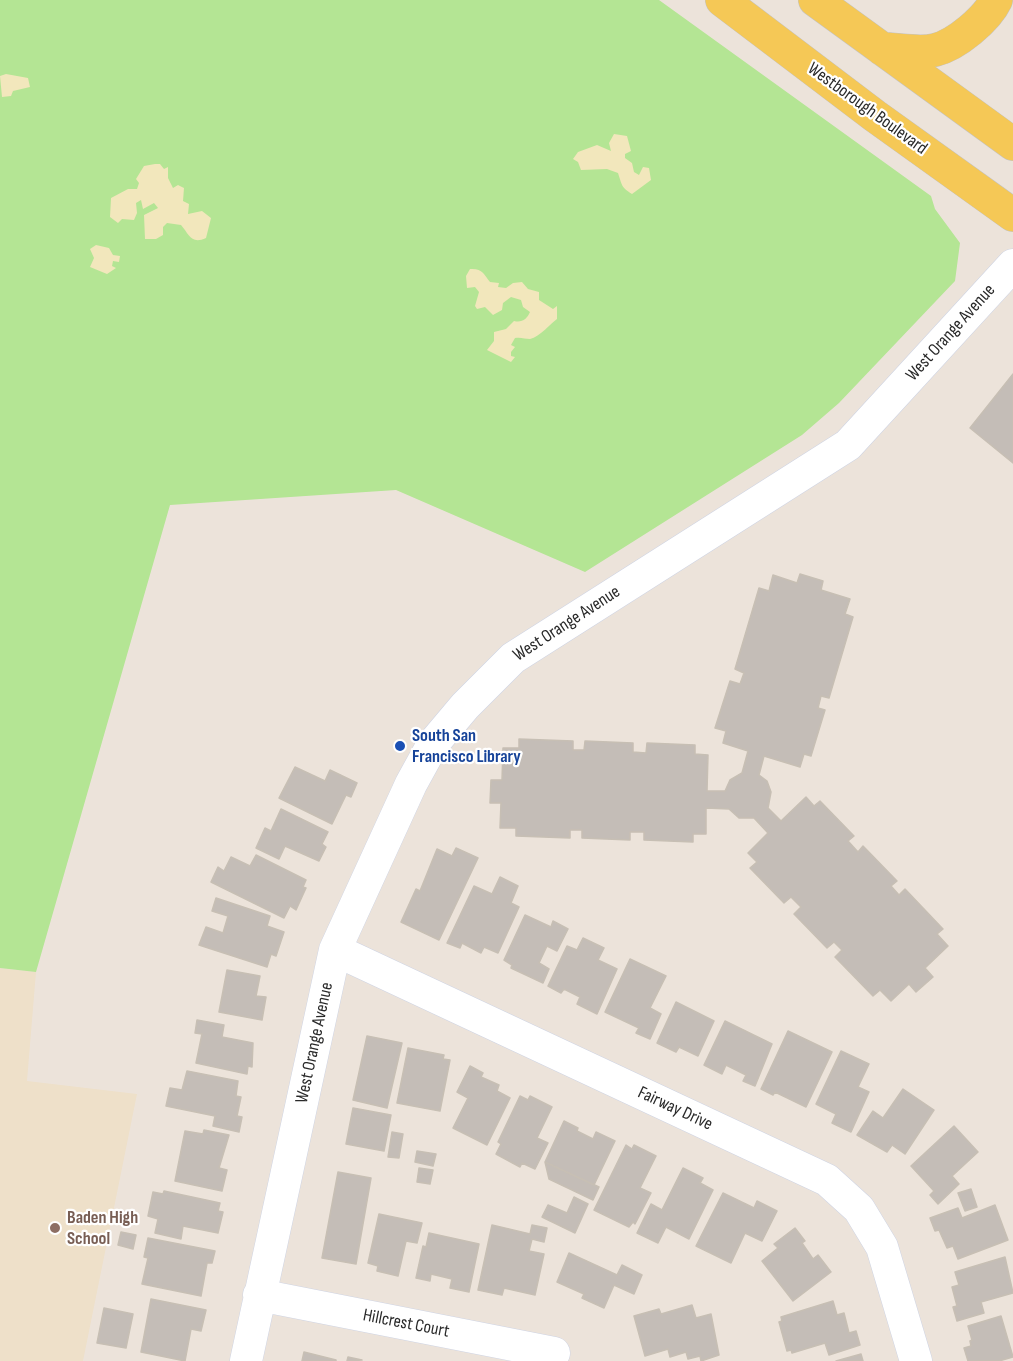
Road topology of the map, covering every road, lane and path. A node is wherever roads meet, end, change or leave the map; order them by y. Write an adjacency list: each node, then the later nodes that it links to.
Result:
1 (722, 0): 6 (main road, Westborough Boulevard)
2 (814, 0): 4 (main road)
3 (996, 0): 4 (main road)
4 (882, 49): 5 (main road)
5 (1013, 144)
6 (1013, 215)
7 (1013, 265): 8 (street, West Orange Avenue)
8 (335, 950): 9 (street, West Orange Avenue); 12 (street, Fairway Drive)
9 (259, 1294): 10 (street, Hillcrest Court); 11 (street, West Orange Avenue)
10 (554, 1353)
11 (246, 1361)
12 (916, 1361)

